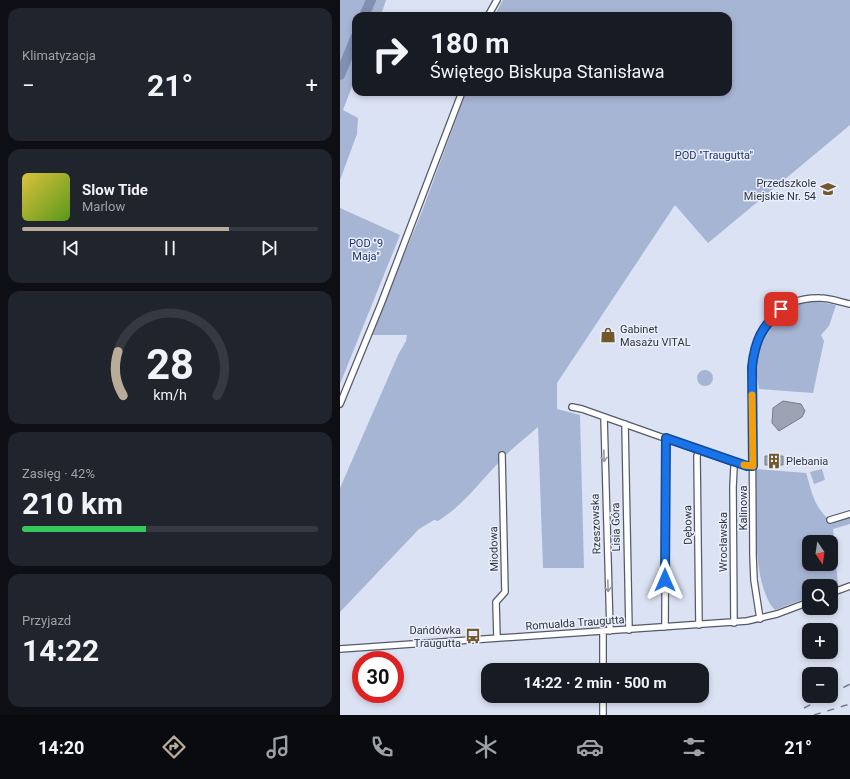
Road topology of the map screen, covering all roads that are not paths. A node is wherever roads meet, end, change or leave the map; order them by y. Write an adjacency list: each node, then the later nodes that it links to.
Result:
1 (497, 0): 2 (street)
2 (490, 12)
3 (460, 96): 5 (street)
4 (850, 304): 13 (street, Kalinowa)
5 (340, 404)
6 (572, 406): 7 (street)
7 (604, 417): 8 (street); 24 (street, Rzeszowska, one-way to 24)
8 (625, 424): 9 (street); 23 (street, Lisia Góra)
9 (666, 438): 10 (street); 22 (street)
10 (699, 450): 12 (street); 21 (street, Dębowa)
11 (502, 455): 26 (street, Miodowa)
12 (735, 463): 13 (street); 20 (street, Wrocławska)
13 (753, 466): 19 (street, Kalinowa)
14 (850, 514): 15 (street)
15 (830, 520)
16 (850, 586): 17 (street)
17 (838, 590)
18 (802, 605): 19 (street, Romualda Traugutta)
19 (760, 619): 20 (street, Romualda Traugutta)
20 (734, 623): 21 (street, Romualda Traugutta)
21 (699, 625): 22 (street, Romualda Traugutta)
22 (665, 627): 23 (street, Romualda Traugutta)
23 (629, 630): 24 (street, Romualda Traugutta)
24 (610, 631): 25 (street, Romualda Traugutta)
25 (603, 632): 26 (street, Romualda Traugutta); 28 (street)
26 (497, 638): 27 (street, Romualda Traugutta)
27 (340, 649)
28 (603, 663)
29 (603, 703): 30 (street)
30 (603, 715)

